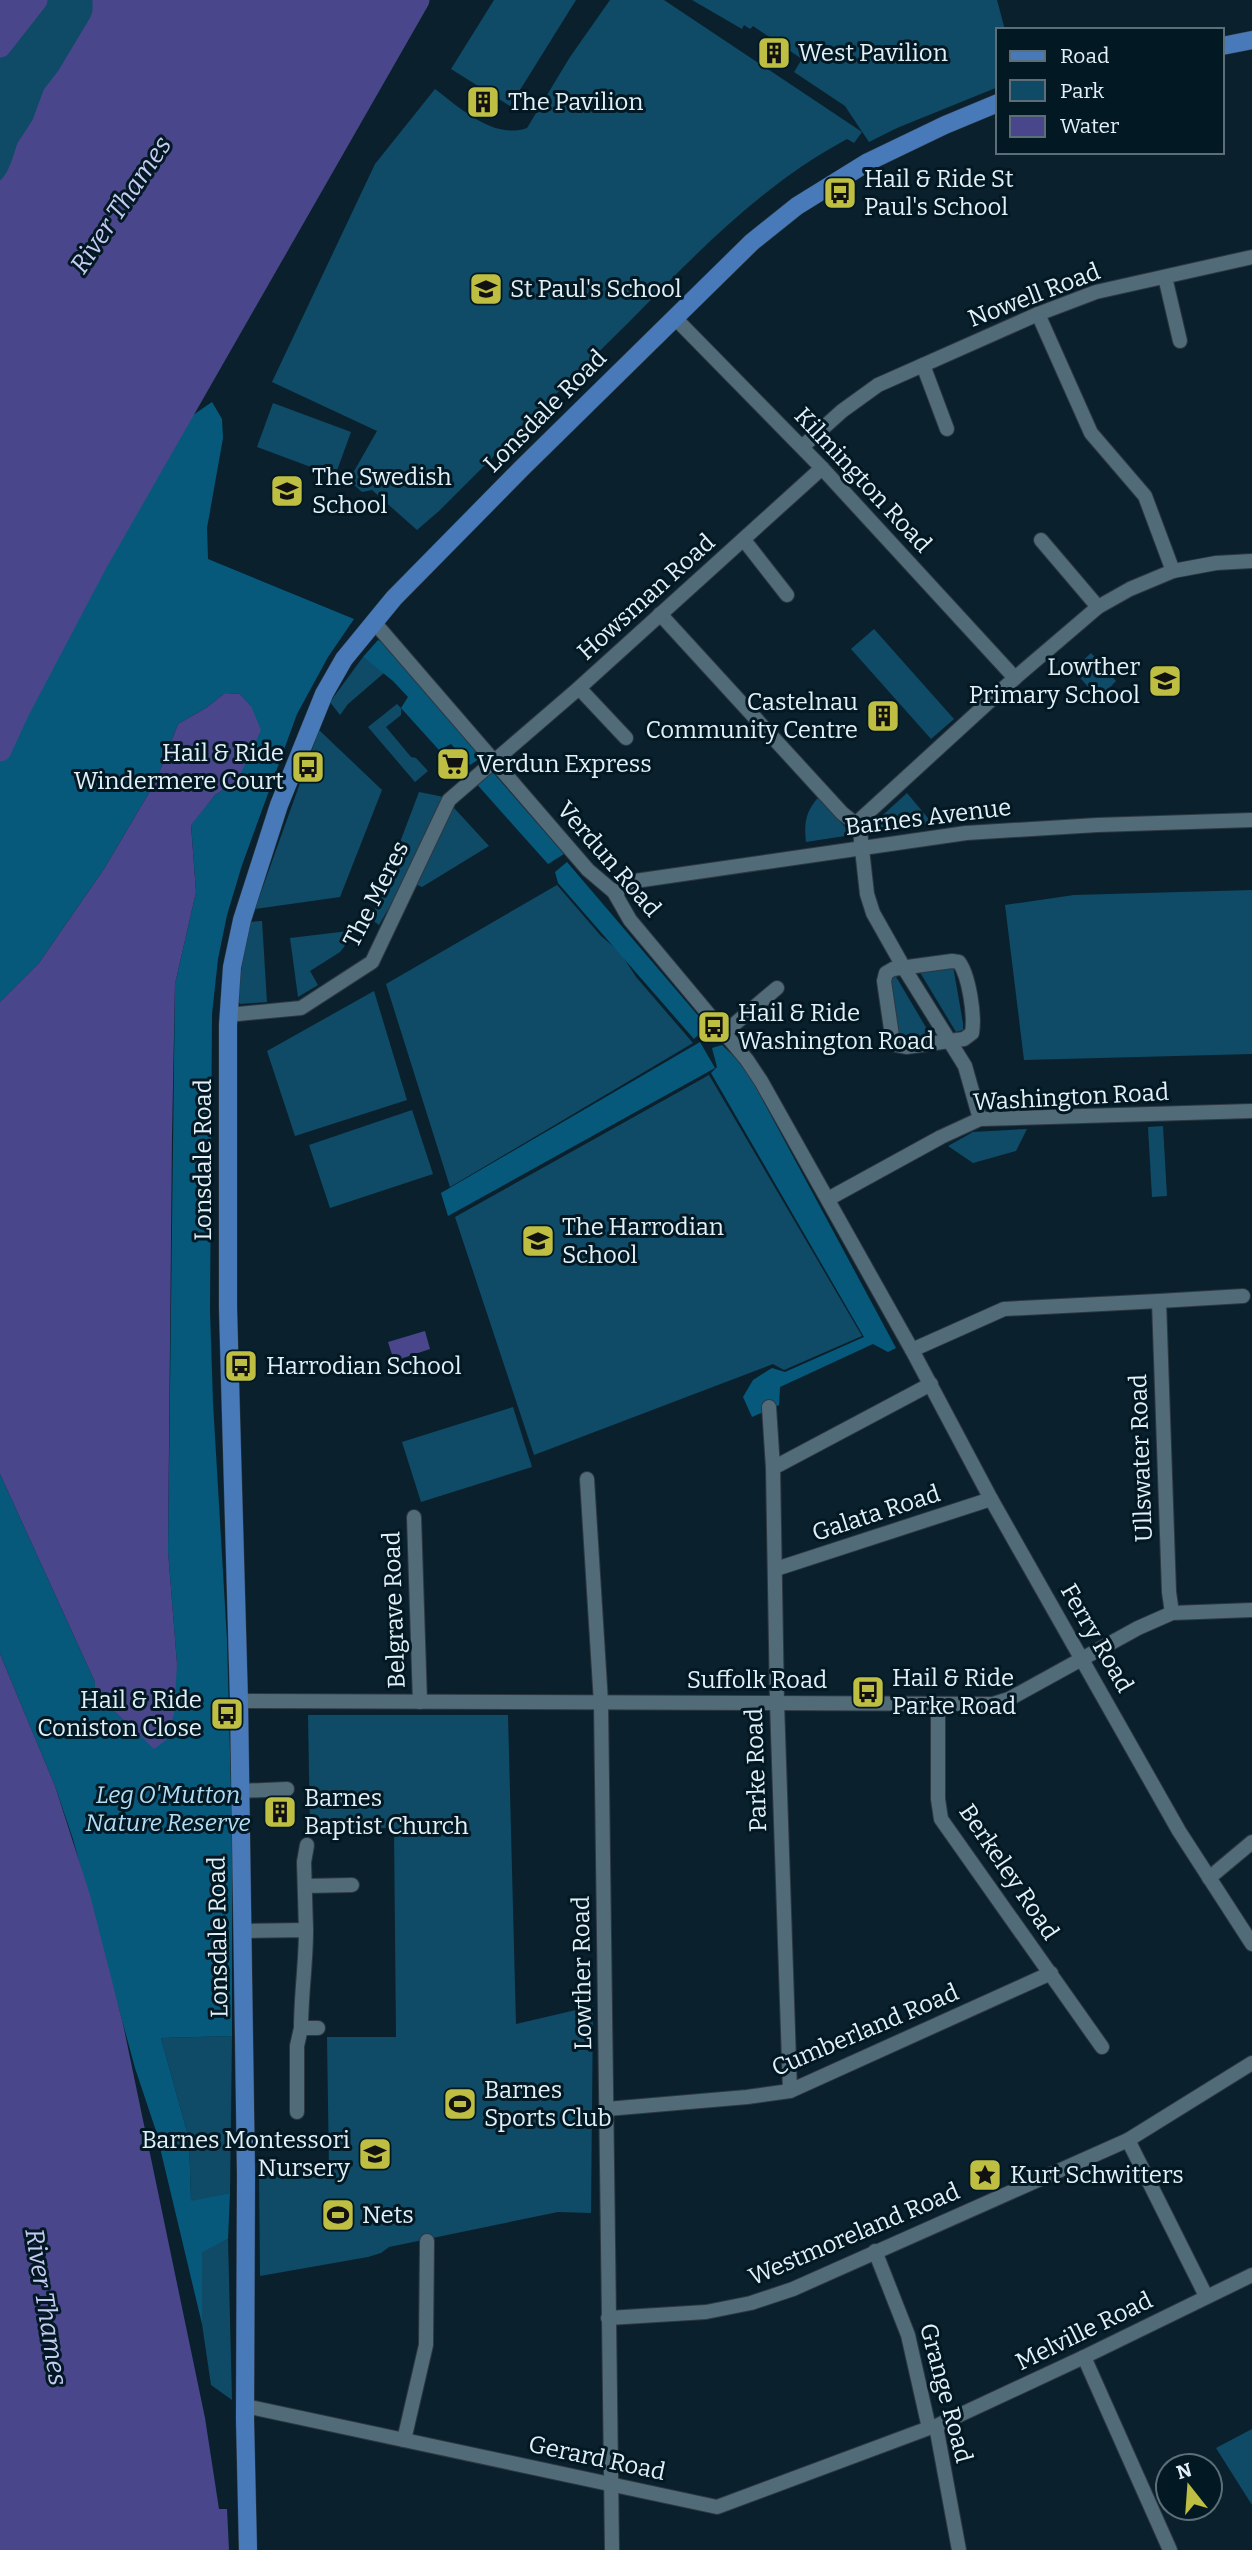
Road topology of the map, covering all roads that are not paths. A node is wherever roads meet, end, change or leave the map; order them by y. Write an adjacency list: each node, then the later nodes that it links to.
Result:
1 (1252, 40): 2 (main road)
2 (1224, 46)
3 (996, 104): 7 (main road, Lonsdale Road)
4 (1252, 257): 5 (street, Nowell Road)
5 (1165, 277): 6 (street, Nowell Road); 8 (street)
6 (1038, 314): 9 (street, Nowell Road); 16 (street)
7 (674, 317): 11 (street, Kilmington Road); 20 (main road, Lonsdale Road)
8 (1181, 341)
9 (923, 365): 10 (street); 11 (street, Nowell Road)
10 (947, 429)
11 (802, 447): 12 (street, Kilmington Road)
12 (822, 468): 13 (street, Howsman Road); 21 (street, Kilmington Road)
13 (744, 540): 17 (street, Howsman Road); 19 (street, Howsman Road)
14 (1041, 540): 18 (street)
15 (1252, 561): 16 (street)
16 (1173, 571): 18 (street)
17 (787, 595)
18 (1098, 607): 21 (street)
19 (660, 614): 22 (street, Howsman Road); 26 (street)
20 (374, 622): 24 (street, Verdun Road); 31 (main road, Lonsdale Road)
21 (1015, 678): 26 (street)
22 (579, 688): 23 (street, Howsman Road); 24 (street, Howsman Road)
23 (626, 738)
24 (496, 762): 28 (street, Verdun Road); 31 (street, The Meres)
25 (1252, 820): 27 (street, Barnes Avenue)
26 (860, 823): 27 (street)
27 (862, 847): 28 (street, Barnes Avenue); 29 (street)
28 (614, 892): 32 (street, Verdun Road)
29 (904, 968): 33 (street); 33 (street); 33 (street)
30 (777, 988): 32 (street)
31 (228, 1015): 50 (main road, Lonsdale Road)
32 (724, 1033): 36 (street, Verdun Road)
33 (950, 1041): 35 (street)
34 (1252, 1111): 35 (street, Washington Road)
35 (980, 1119): 36 (street, Washington Road)
36 (828, 1199): 39 (street, Verdun Road)
37 (1243, 1296): 38 (street)
38 (1159, 1301): 39 (street); 48 (street, Ullswater Road)
39 (912, 1350): 40 (street, Ferry Road)
40 (931, 1384): 42 (street); 44 (street, Ferry Road)
41 (769, 1407): 42 (street, Parke Road)
42 (773, 1468): 46 (street, Parke Road)
43 (587, 1479): 52 (street, Lowther Road)
44 (991, 1499): 46 (street, Galata Road); 49 (street, Ferry Road)
45 (414, 1517): 51 (street, Belgrave Road)
46 (776, 1570): 53 (street, Parke Road)
47 (1252, 1610): 48 (street, Suffolk Road)
48 (1172, 1613): 49 (street, Suffolk Road)
49 (1083, 1658): 54 (street, Suffolk Road); 59 (street, Ferry Road)
50 (239, 1701): 51 (street, Suffolk Road); 56 (main road, Lonsdale Road)
51 (420, 1702): 52 (street, Suffolk Road)
52 (601, 1703): 53 (street, Suffolk Road); 71 (street, Lowther Road)
53 (776, 1703): 54 (street, Suffolk Road); 70 (street, Parke Road)
54 (938, 1704): 65 (street, Berkeley Road)
55 (287, 1789): 56 (street)
56 (240, 1791): 63 (main road, Lonsdale Road)
57 (1252, 1842): 59 (street)
58 (307, 1845): 61 (street)
59 (1209, 1878): 64 (street, Ferry Road)
60 (352, 1885): 61 (street)
61 (305, 1886): 62 (street)
62 (306, 1930): 63 (street); 66 (street)
63 (243, 1931): 80 (main road, Lonsdale Road)
64 (1252, 1944)
65 (1051, 1973): 68 (street, Berkeley Road); 70 (street, Cumberland Road)
66 (301, 2028): 67 (street); 72 (street)
67 (318, 2028)
68 (1102, 2047)
69 (1252, 2063): 73 (street, Westmoreland Road)
70 (790, 2091): 71 (street, Cumberland Road)
71 (607, 2109): 78 (street, Lowther Road)
72 (297, 2112)
73 (1128, 2140): 75 (street, Westmoreland Road); 77 (street)
74 (428, 2241): 82 (street)
75 (875, 2251): 78 (street, Westmoreland Road); 81 (street, Grange Road)
76 (1252, 2274): 77 (street, Melville Road)
77 (1206, 2296): 79 (street, Melville Road)
78 (608, 2318): 83 (street, Lowther Road)
79 (1084, 2357): 81 (street, Melville Road); 87 (street)
80 (246, 2406): 82 (street, Gerard Road); 84 (main road, Lonsdale Road)
81 (932, 2427): 83 (street, Gerard Road); 86 (street, Grange Road)
82 (404, 2440): 83 (street, Gerard Road)
83 (611, 2484): 85 (street, Lowther Road)
84 (248, 2550)
85 (612, 2550)
86 (959, 2550)
87 (1170, 2550)

